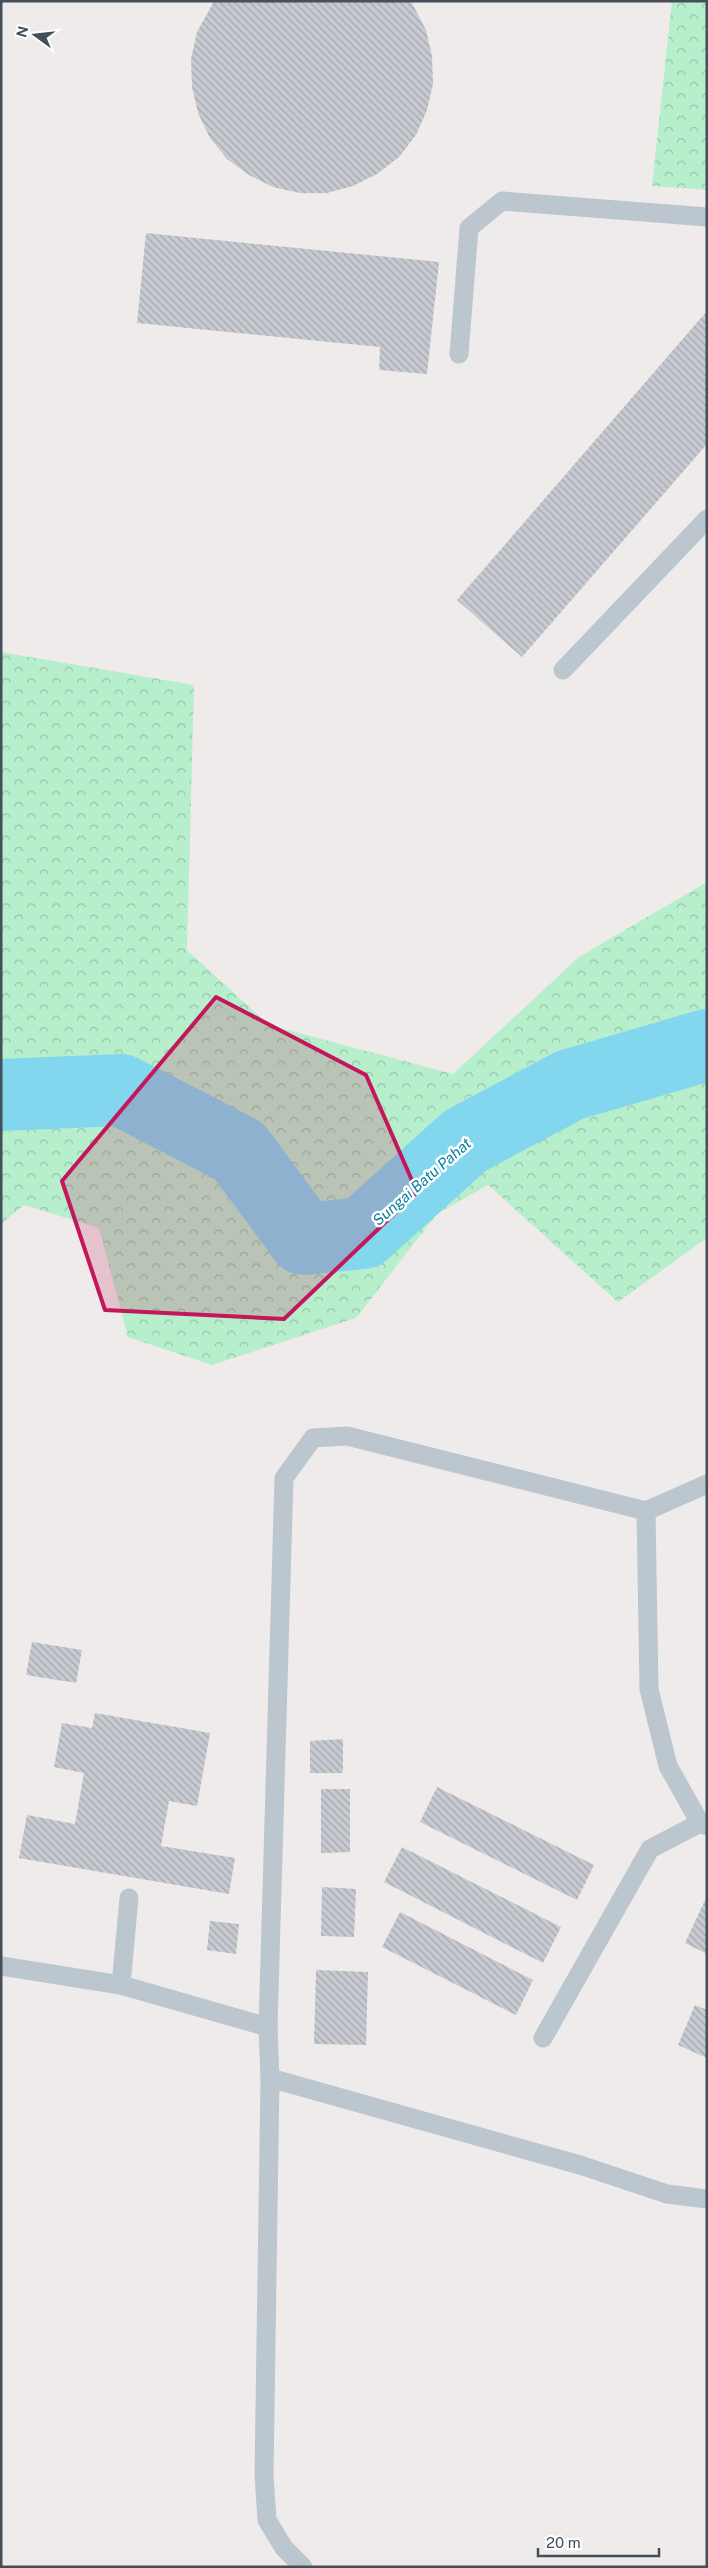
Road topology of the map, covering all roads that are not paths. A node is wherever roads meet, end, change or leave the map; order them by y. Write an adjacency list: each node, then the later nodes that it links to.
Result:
1 (707, 217): 2 (lane)
2 (459, 354)
3 (707, 519): 4 (lane)
4 (563, 670)
5 (707, 1484): 6 (lane)
6 (646, 1511): 7 (lane); 11 (lane)
7 (703, 1825): 12 (lane)
8 (129, 1898): 10 (lane)
9 (1, 1966): 10 (lane)
10 (121, 1985): 11 (lane)
11 (268, 2027): 13 (lane)
12 (543, 2038)
13 (270, 2078): 14 (lane); 15 (lane)
14 (707, 2198)
15 (303, 2567)

